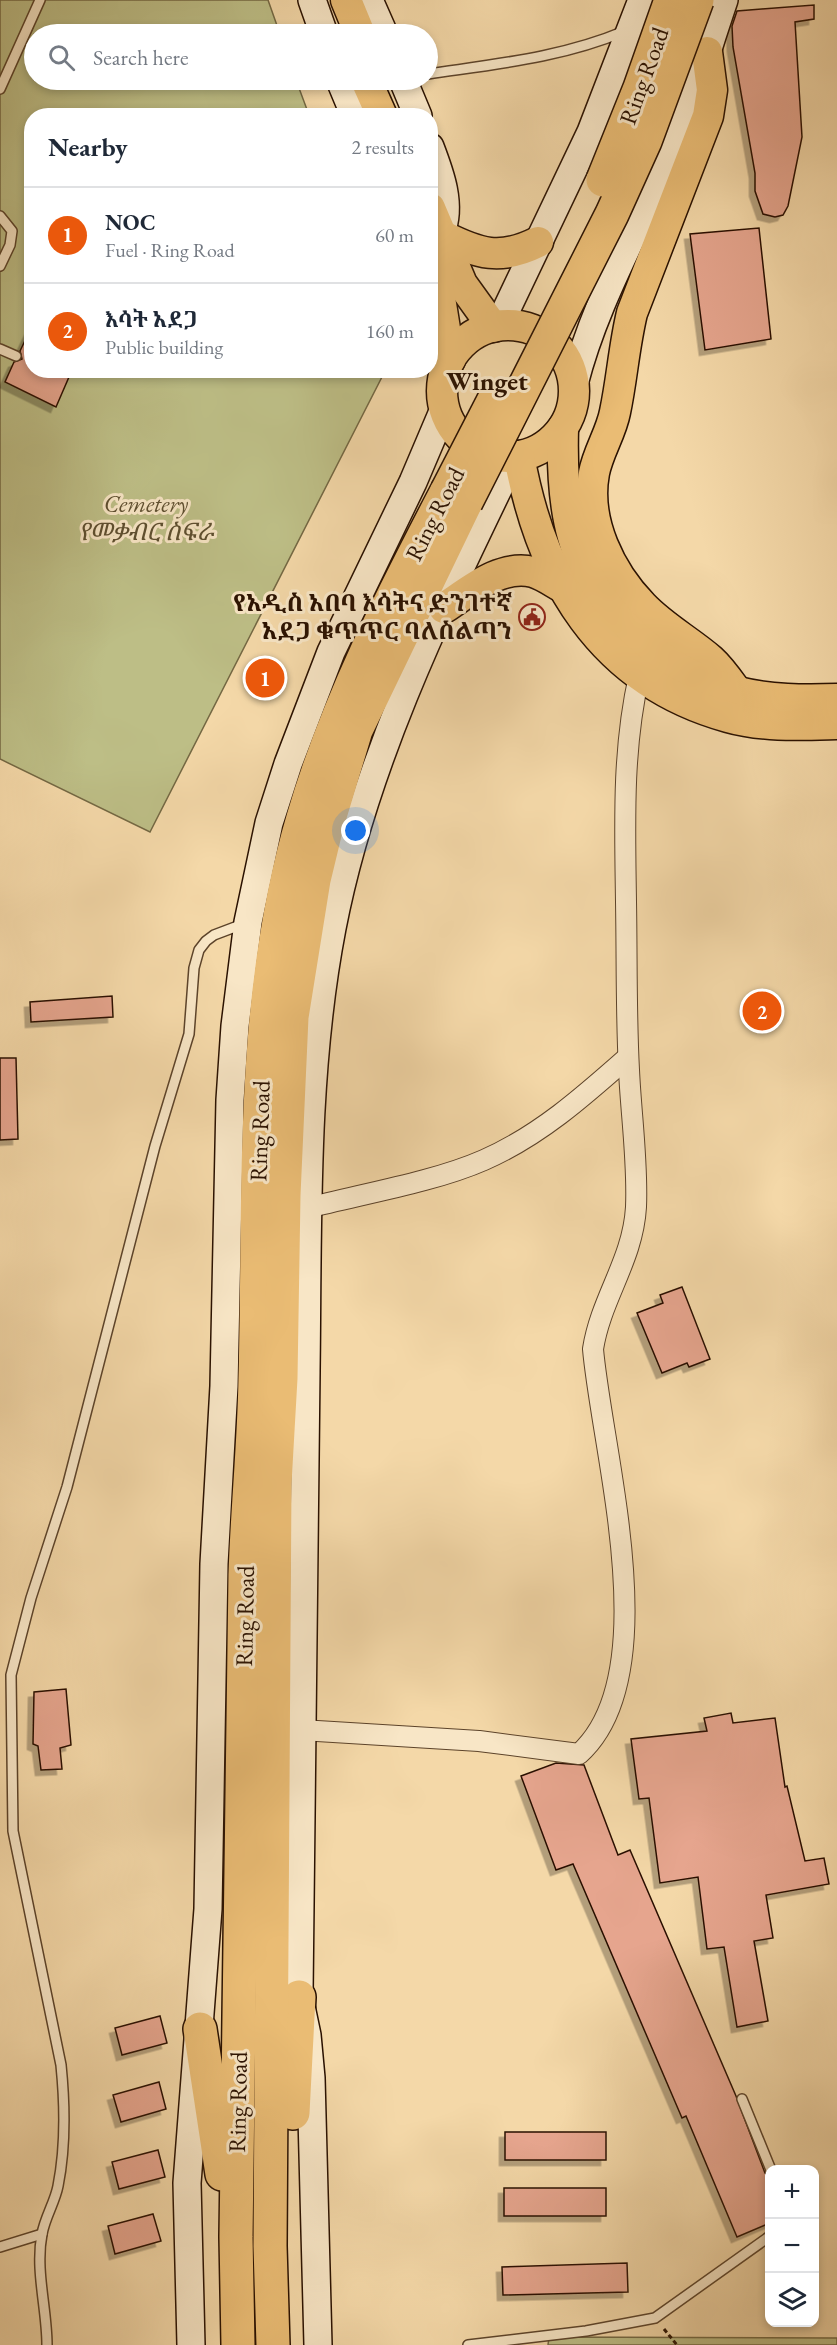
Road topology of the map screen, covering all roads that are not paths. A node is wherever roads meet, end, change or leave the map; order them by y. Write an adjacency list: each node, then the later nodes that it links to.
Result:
1 (40, 0): 10 (lane)
2 (312, 0): 11 (main road)
3 (334, 0): 12 (main road)
4 (346, 0): 13 (main road)
5 (369, 0): 14 (main road)
6 (642, 0): 15 (main road)
7 (671, 0): 54 (highway, Ring Road, bridge)
8 (697, 0): 54 (highway, Ring Road, bridge)
9 (724, 0): 17 (main road)
10 (29, 24)
11 (320, 24)
12 (343, 24)
13 (356, 24)
14 (380, 24)
15 (632, 28): 18 (lane); 33 (main road)
16 (24, 36): 19 (lane)
17 (707, 51): 40 (main road); 47 (main road)
18 (438, 73)
19 (0, 89)
20 (344, 90): 24 (main road)
21 (370, 90): 25 (main road)
22 (382, 90): 26 (main road)
23 (407, 90): 27 (main road)
24 (352, 108)
25 (378, 108)
26 (389, 108)
27 (415, 108)
28 (438, 178): 30 (main road)
29 (0, 216): 34 (lane)
30 (438, 229)
31 (438, 236): 33 (main road)
32 (438, 241): 36 (main road)
33 (538, 242): 36 (main road)
34 (0, 266)
35 (438, 266): 39 (main road)
36 (496, 326): 39 (main road); 40 (main road)
37 (0, 349): 38 (lane)
38 (16, 356)
39 (450, 360): 41 (main road)
40 (574, 384): 42 (main road)
41 (444, 409): 43 (main road); 50 (main road, Ring Road)
42 (562, 428): 43 (main road); 47 (main road)
43 (517, 456): 44 (main road); 45 (main road)
44 (562, 587): 45 (main road); 46 (main road)
45 (444, 608): 52 (main road)
46 (639, 676): 49 (main road); 51 (street)
47 (737, 692): 48 (main road)
48 (837, 699)
49 (837, 724)
50 (248, 922): 56 (main road, Ring Road); 59 (lane)
51 (628, 1057): 52 (street); 53 (street)
52 (308, 1208): 53 (main road)
53 (301, 1730): 55 (main road)
54 (258, 1862): 60 (highway, Ring Road); 62 (highway, Ring Road)
55 (299, 1997): 62 (highway); 68 (main road)
56 (200, 2029): 60 (highway); 65 (main road, Ring Road)
57 (742, 2099): 58 (lane)
58 (769, 2165)
59 (42, 2234): 63 (lane); 64 (lane)
60 (236, 2237): 66 (highway, Ring Road)
61 (765, 2240): 69 (lane)
62 (270, 2246): 67 (highway, Ring Road)
63 (0, 2247)
64 (47, 2345)
65 (192, 2345)
66 (238, 2345)
67 (273, 2345)
68 (318, 2345)
69 (468, 2345)

